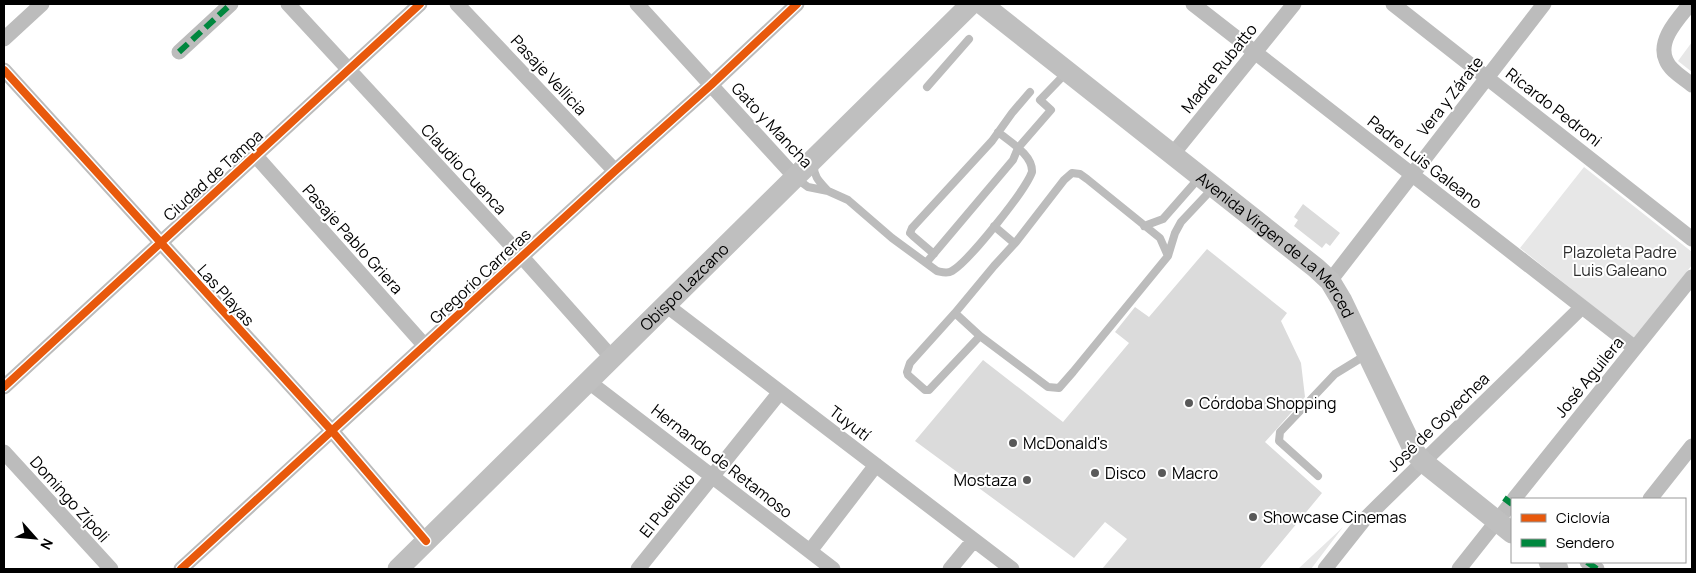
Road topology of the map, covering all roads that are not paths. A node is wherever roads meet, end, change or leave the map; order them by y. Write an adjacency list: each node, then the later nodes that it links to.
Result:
1 (42, 4): 15 (street)
2 (231, 4): 17 (street)
3 (288, 4): 20 (street, Claudio Cuenca)
4 (420, 4): 20 (street, Ciudad de Tampa)
5 (457, 4): 32 (street, Pasaje Vellicia)
6 (638, 4): 24 (street, Gato y Mancha)
7 (797, 4): 24 (street, Gregorio Carreras)
8 (971, 4): 31 (main road, Obispo Lazcano)
9 (982, 4): 21 (main road, Avenida Virgen de La Merced)
10 (1193, 4): 18 (street, Padre Luis Galeano)
11 (1294, 4): 18 (street, Madre Rubatto)
12 (1393, 4): 22 (street, Ricardo Pedroni)
13 (1544, 4): 22 (street, Vera y Zárate)
14 (1688, 4): 23 (street)
15 (4, 39)
16 (969, 39): 25 (lane)
17 (179, 52)
18 (1255, 52): 30 (street, Madre Rubatto); 33 (street, Padre Luis Galeano)
19 (4, 70): 40 (street, Las Playas)
20 (349, 70): 29 (street, Ciudad de Tampa); 44 (street, Claudio Cuenca)
21 (1067, 72): 28 (lane); 30 (main road, Avenida Virgen de La Merced)
22 (1487, 77): 33 (street, Vera y Zárate); 39 (street, Ricardo Pedroni)
23 (1692, 84)
24 (711, 85): 32 (street, Gregorio Carreras); 34 (street, Gato y Mancha)
25 (927, 87)
26 (1030, 92): 27 (lane)
27 (998, 132): 28 (lane); 42 (lane)
28 (1018, 148): 37 (lane); 42 (lane)
29 (255, 155): 40 (street, Ciudad de Tampa); 52 (street, Pasaje Pablo Griera)
30 (1172, 155): 35 (main road, Avenida Virgen de La Merced)
31 (815, 158): 34 (main road, Obispo Lazcano); 36 (lane, Gato y Mancha)
32 (615, 171): 44 (street, Gregorio Carreras)
33 (1412, 174): 47 (street, Vera y Zárate); 49 (street, Padre Luis Galeano)
34 (795, 177): 36 (lane, Gato y Mancha); 48 (main road, Obispo Lazcano)
35 (1207, 182): 38 (lane); 43 (lane); 47 (main road, Avenida Virgen de La Merced)
36 (828, 191): 45 (lane, Gato y Mancha)
37 (994, 226): 41 (lane); 45 (lane, Gato y Mancha)
38 (1144, 226): 41 (lane); 43 (lane)
39 (1692, 239)
40 (160, 242): 57 (street, Ciudad de Tampa); 59 (street, Las Playas)
41 (1014, 243): 50 (lane)
42 (934, 254): 45 (lane)
43 (1168, 256): 51 (lane)
44 (522, 257): 52 (street, Gregorio Carreras); 55 (street, Claudio Cuenca)
45 (926, 262)
46 (1692, 277): 53 (street, José Aguilera)
47 (1330, 281): 54 (main road, Avenida Virgen de La Merced)
48 (666, 305): 55 (main road, Obispo Lazcano); 58 (street, Tuyutí)
49 (1582, 307): 53 (street, Padre Luis Galeano); 62 (street, José de Goyechea)
50 (955, 313): 51 (lane); 51 (lane)
51 (980, 336)
52 (425, 346): 59 (street, Gregorio Carreras)
53 (1635, 348): 66 (street, José Aguilera)
54 (1368, 354): 62 (main road, Avenida Virgen de La Merced); 65 (lane)
55 (613, 358): 56 (main road, Obispo Lazcano)
56 (589, 382): 64 (street, Hernando de Retamoso); 71 (main road, Obispo Lazcano)
57 (4, 387)
58 (780, 392): 63 (street, Tuyutí); 64 (street, El Pueblito)
59 (332, 431): 71 (street, Las Playas); 74 (street, Gregorio Carreras)
60 (1692, 446): 67 (street)
61 (4, 452): 73 (street, Domingo Zípoli)
62 (1422, 462): 69 (main road, Avenida Virgen de La Merced); 80 (street, José de Goyechea)
63 (876, 465): 70 (street, Tuyutí); 72 (street)
64 (712, 476): 72 (street, Hernando de Retamoso); 76 (street, El Pueblito)
65 (1318, 476)
66 (1513, 498)
67 (1651, 498)
68 (1511, 501): 69 (street, José Aguilera)
69 (1504, 527): 81 (street, José Aguilera)
70 (974, 540): 78 (street); 79 (street, Tuyutí)
71 (426, 541): 75 (main road, Obispo Lazcano)
72 (810, 551): 77 (street, Hernando de Retamoso)
73 (111, 569)
74 (182, 569)
75 (398, 569)
76 (638, 569)
77 (832, 569)
78 (950, 569)
79 (1012, 569)
80 (1324, 569)
81 (1459, 569)

